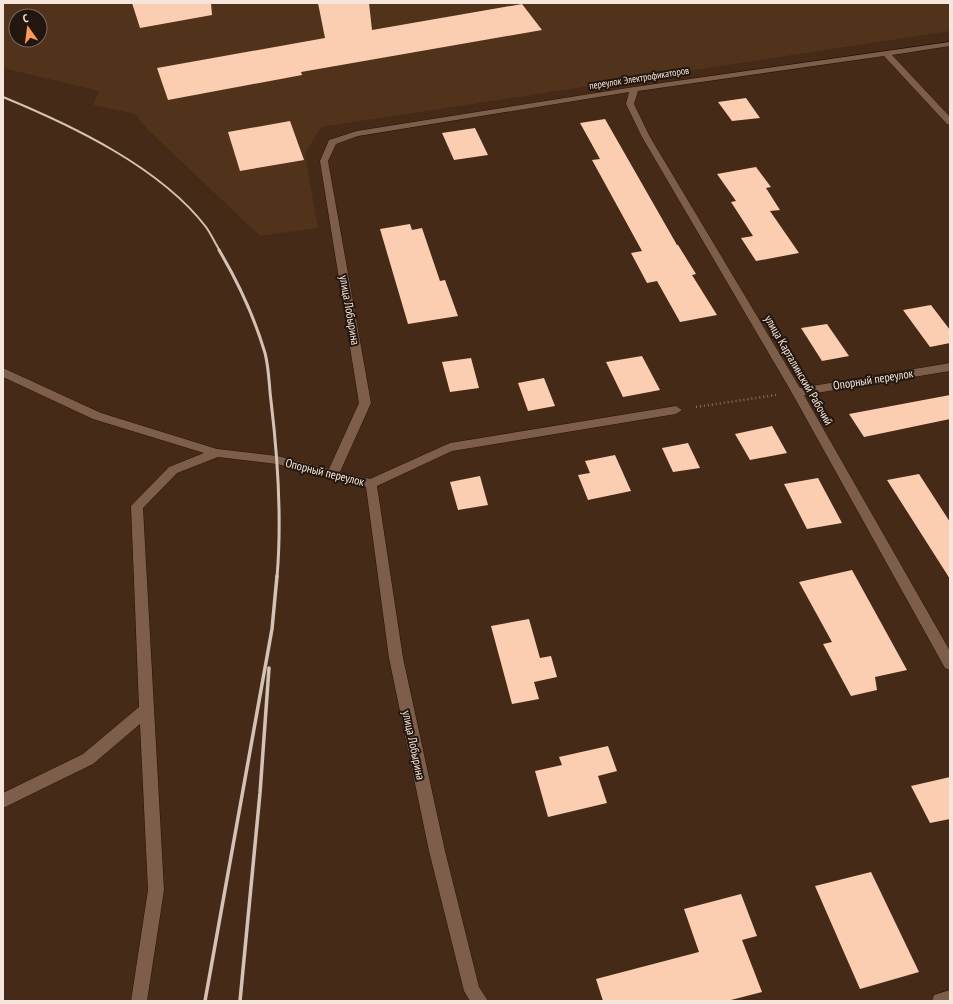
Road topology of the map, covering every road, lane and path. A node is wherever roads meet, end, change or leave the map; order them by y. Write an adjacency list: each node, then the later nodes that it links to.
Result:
1 (950, 44): 2 (street, переулок Электрофикаторов)
2 (886, 53): 3 (street, переулок Электрофикаторов); 4 (street)
3 (634, 89): 5 (street, переулок Электрофикаторов); 8 (street, улица Карталинский Рабочий)
4 (950, 122)
5 (332, 142): 11 (street, улица Лобырина)
6 (950, 367): 8 (street, Опорный переулок)
7 (3, 372): 10 (street, Опорный переулок)
8 (797, 392): 9 (path); 13 (street, улица Карталинский Рабочий)
9 (676, 410): 12 (street, Опорный переулок)
10 (217, 453): 11 (street, Опорный переулок); 14 (street)
11 (333, 474): 12 (street, Опорный переулок)
12 (371, 484): 18 (street, улица Лобырина)
13 (950, 664)
14 (146, 710): 15 (street); 17 (street)
15 (3, 801)
16 (950, 998): 19 (street)
17 (139, 1001)
18 (480, 1001)
19 (940, 1001)

